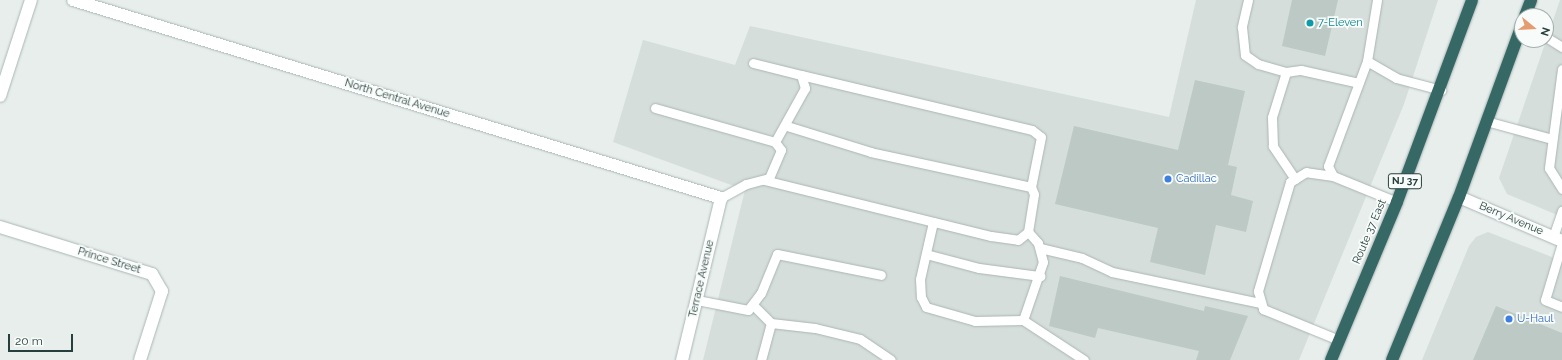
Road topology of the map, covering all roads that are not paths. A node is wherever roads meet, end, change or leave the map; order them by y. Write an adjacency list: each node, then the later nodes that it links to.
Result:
1 (31, 0): 14 (street)
2 (73, 0): 26 (street, North Central Avenue)
3 (1248, 0): 10 (lane)
4 (1377, 0): 7 (lane)
5 (1472, 0): 13 (highway, Route 37 East / NJ 37)
6 (1514, 46): 16 (highway)
7 (1367, 61): 12 (lane); 13 (lane)
8 (753, 63): 11 (lane)
9 (1562, 69): 18 (lane)
10 (1286, 72): 12 (lane); 21 (lane)
11 (801, 75): 17 (lane); 23 (lane)
12 (1359, 83): 20 (lane)
13 (1440, 90): 27 (highway, Route 37 East / NJ 37)
14 (0, 96)
15 (656, 108): 19 (lane)
16 (1486, 121): 18 (lane); 25 (highway)
17 (787, 126): 19 (lane); 23 (lane)
18 (1552, 139): 24 (lane)
19 (776, 142): 22 (lane)
20 (1333, 176): 21 (lane); 27 (lane)
21 (1295, 179): 38 (lane)
22 (764, 180): 26 (lane); 29 (lane)
23 (1031, 187): 31 (lane)
24 (1562, 189)
25 (1459, 197): 32 (street, Berry Avenue); 50 (highway)
26 (721, 198): 37 (street, Terrace Avenue)
27 (1397, 202): 43 (highway, Route 37 East / NJ 37)
28 (1562, 211): 32 (lane)
29 (933, 222): 31 (lane); 34 (lane)
30 (0, 227): 44 (street, Prince Street)
31 (1028, 232): 33 (lane)
32 (1559, 240): 40 (lane)
33 (1040, 248): 36 (lane); 38 (lane)
34 (926, 254): 36 (lane); 41 (lane)
35 (881, 275): 39 (lane)
36 (1040, 276): 41 (lane)
37 (697, 300): 39 (lane); 45 (street, Terrace Avenue)
38 (1261, 303): 43 (lane)
39 (754, 306): 42 (lane)
40 (1562, 307)
41 (1023, 320): 48 (lane)
42 (771, 323): 46 (lane); 47 (lane)
43 (1339, 340): 49 (highway, Route 37 East / NJ 37)
44 (140, 360)
45 (682, 360)
46 (761, 360)
47 (891, 360)
48 (1084, 360)
49 (1331, 360)
50 (1392, 360)

